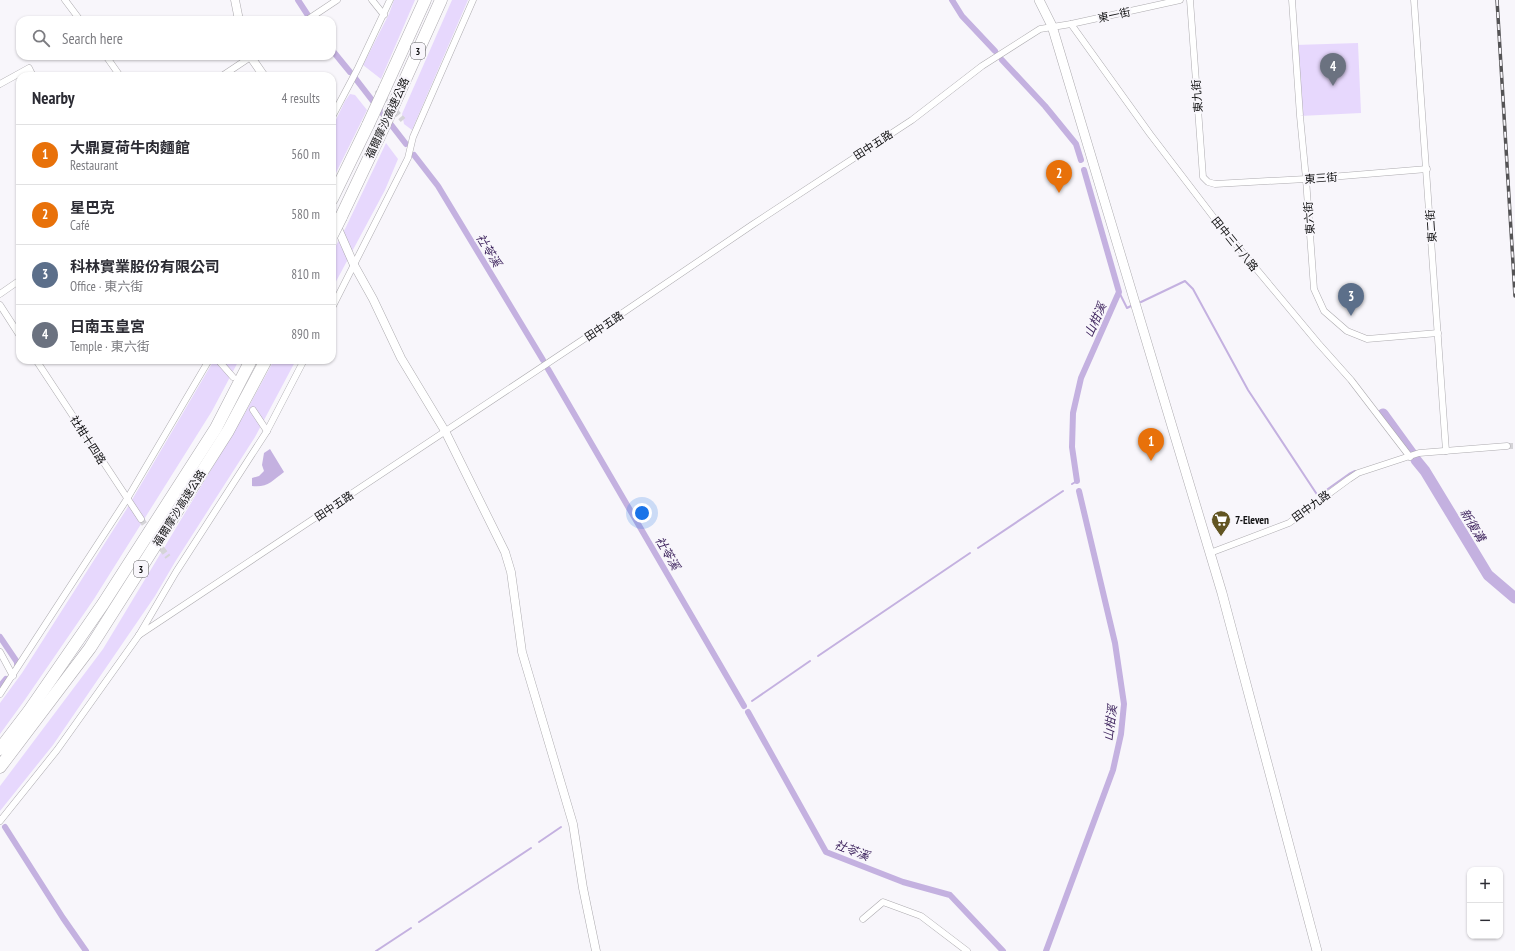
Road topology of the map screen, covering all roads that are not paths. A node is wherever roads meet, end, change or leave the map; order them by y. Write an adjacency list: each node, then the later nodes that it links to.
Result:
1 (65, 0): 15 (street)
2 (235, 0): 16 (street)
3 (337, 0): 17 (street)
4 (372, 0): 14 (street)
5 (390, 0): 14 (street)
6 (425, 0): 34 (highway, 福爾摩沙高速公路 / 3, bridge)
7 (441, 0): 35 (highway, 福爾摩沙高速公路 / 3, bridge)
8 (473, 0): 36 (street)
9 (1039, 0): 19 (main road)
10 (1180, 0): 18 (street, 東一街)
11 (1190, 0): 33 (street, 東九街)
12 (1292, 0): 32 (street, 東六街)
13 (1414, 0): 31 (street, 東二街)
14 (384, 15): 30 (street)
15 (77, 16)
16 (238, 16)
17 (313, 16)
18 (1070, 24): 19 (street, 田中五路); 55 (street, 田中三十八路)
19 (1052, 26): 51 (street, 田中五路); 58 (main road)
20 (109, 60): 25 (street)
21 (245, 60): 26 (street)
22 (254, 60): 27 (street)
23 (22, 72): 24 (street)
24 (30, 72)
25 (117, 72)
26 (228, 72)
27 (261, 72)
28 (16, 75): 29 (street)
29 (0, 84)
30 (336, 109)
31 (1427, 169): 32 (street, 東三街); 42 (street, 東二街)
32 (1306, 179): 33 (street, 東三街); 42 (street, 東六街)
33 (1215, 184)
34 (336, 191)
35 (337, 216): 36 (street)
36 (354, 265): 39 (street); 51 (street)
37 (16, 283): 38 (street)
38 (0, 294)
39 (336, 300)
40 (0, 305): 41 (street)
41 (16, 330)
42 (1438, 333): 54 (street, 東二街)
43 (39, 364): 56 (street, 社柑十四路)
44 (207, 364): 56 (street)
45 (222, 364): 49 (street)
46 (249, 364): 63 (highway, 福爾摩沙高速公路 / 3)
47 (264, 364): 64 (highway, 福爾摩沙高速公路 / 3)
48 (302, 364): 52 (street)
49 (233, 377)
50 (253, 410): 52 (street)
51 (445, 430): 59 (street, 田中五路); 67 (street)
52 (267, 431): 59 (street)
53 (1507, 446): 54 (street, 田中九路)
54 (1446, 451): 55 (street, 田中九路)
55 (1410, 456): 58 (street, 田中九路)
56 (127, 499): 57 (street, 社柑十四路); 61 (street)
57 (141, 519)
58 (1210, 553): 69 (main road)
59 (139, 635): 65 (street)
60 (0, 652): 61 (street)
61 (13, 676): 62 (street)
62 (0, 694)
63 (0, 749)
64 (0, 767)
65 (0, 821)
66 (863, 919): 68 (street)
67 (596, 951)
68 (967, 951)
69 (1317, 951)

